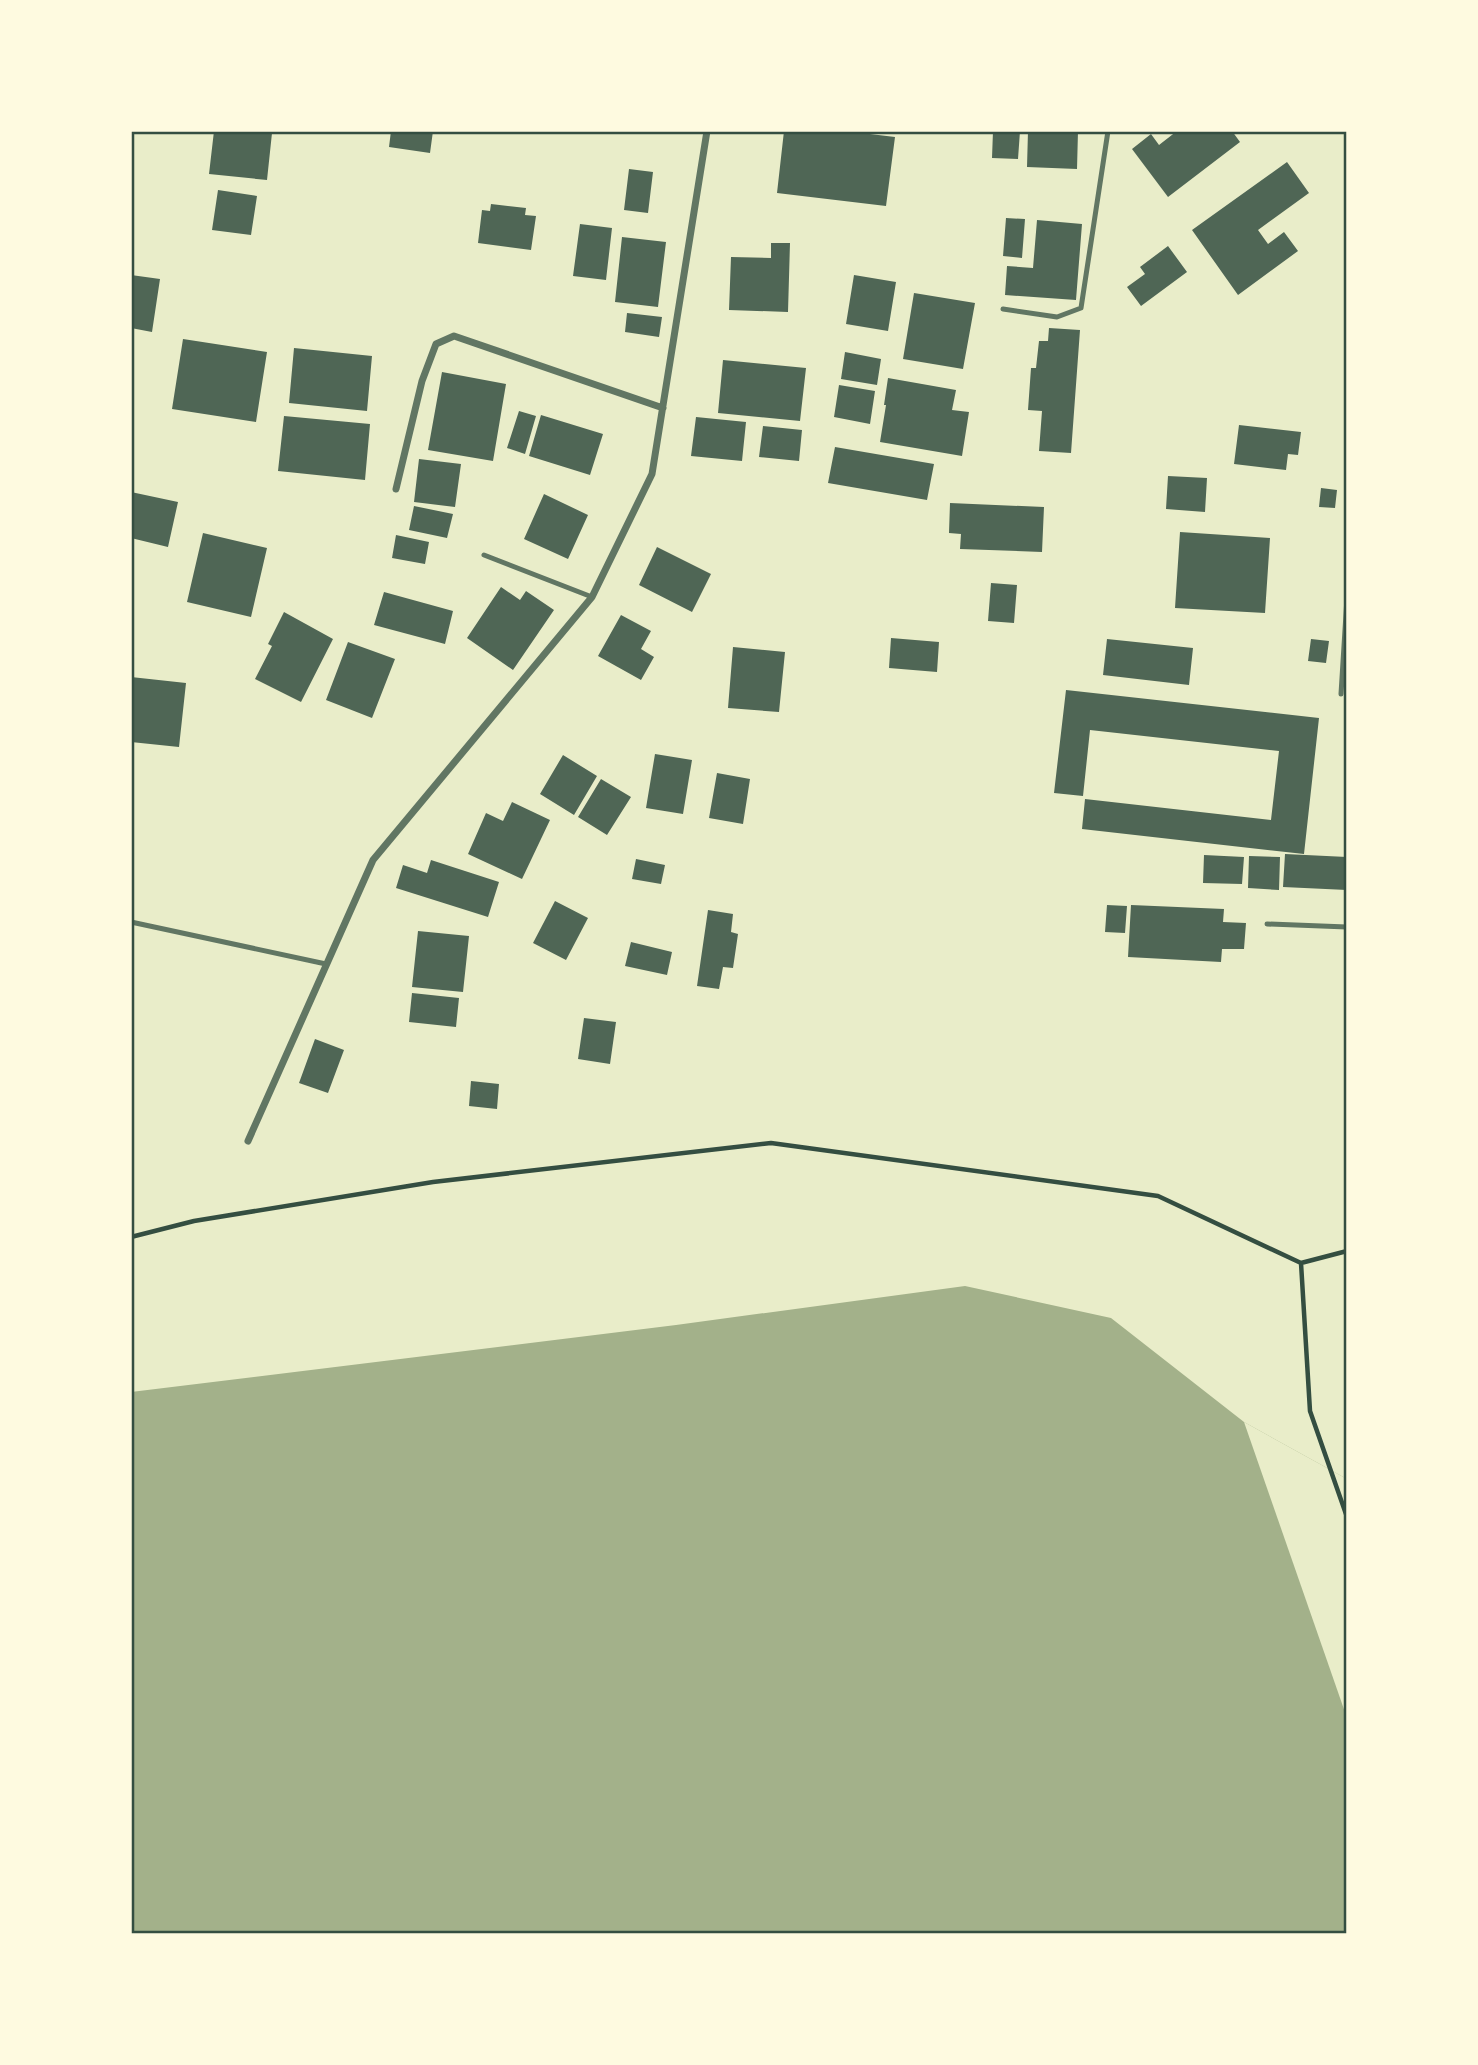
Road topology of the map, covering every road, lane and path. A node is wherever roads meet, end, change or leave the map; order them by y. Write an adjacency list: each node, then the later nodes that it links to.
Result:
1 (707, 131): 4 (street)
2 (1108, 131): 3 (lane)
3 (1003, 309)
4 (663, 408): 5 (street); 7 (street)
5 (396, 489)
6 (484, 555): 7 (lane)
7 (592, 597): 13 (street)
8 (1347, 598): 9 (lane)
9 (1341, 694)
10 (131, 922): 13 (lane)
11 (1267, 924): 12 (lane)
12 (1347, 927)
13 (326, 964): 14 (street)
14 (248, 1140)
15 (131, 1237): 17 (path)
16 (1347, 1251): 17 (path)
17 (1301, 1263): 18 (path)
18 (1347, 1517)

